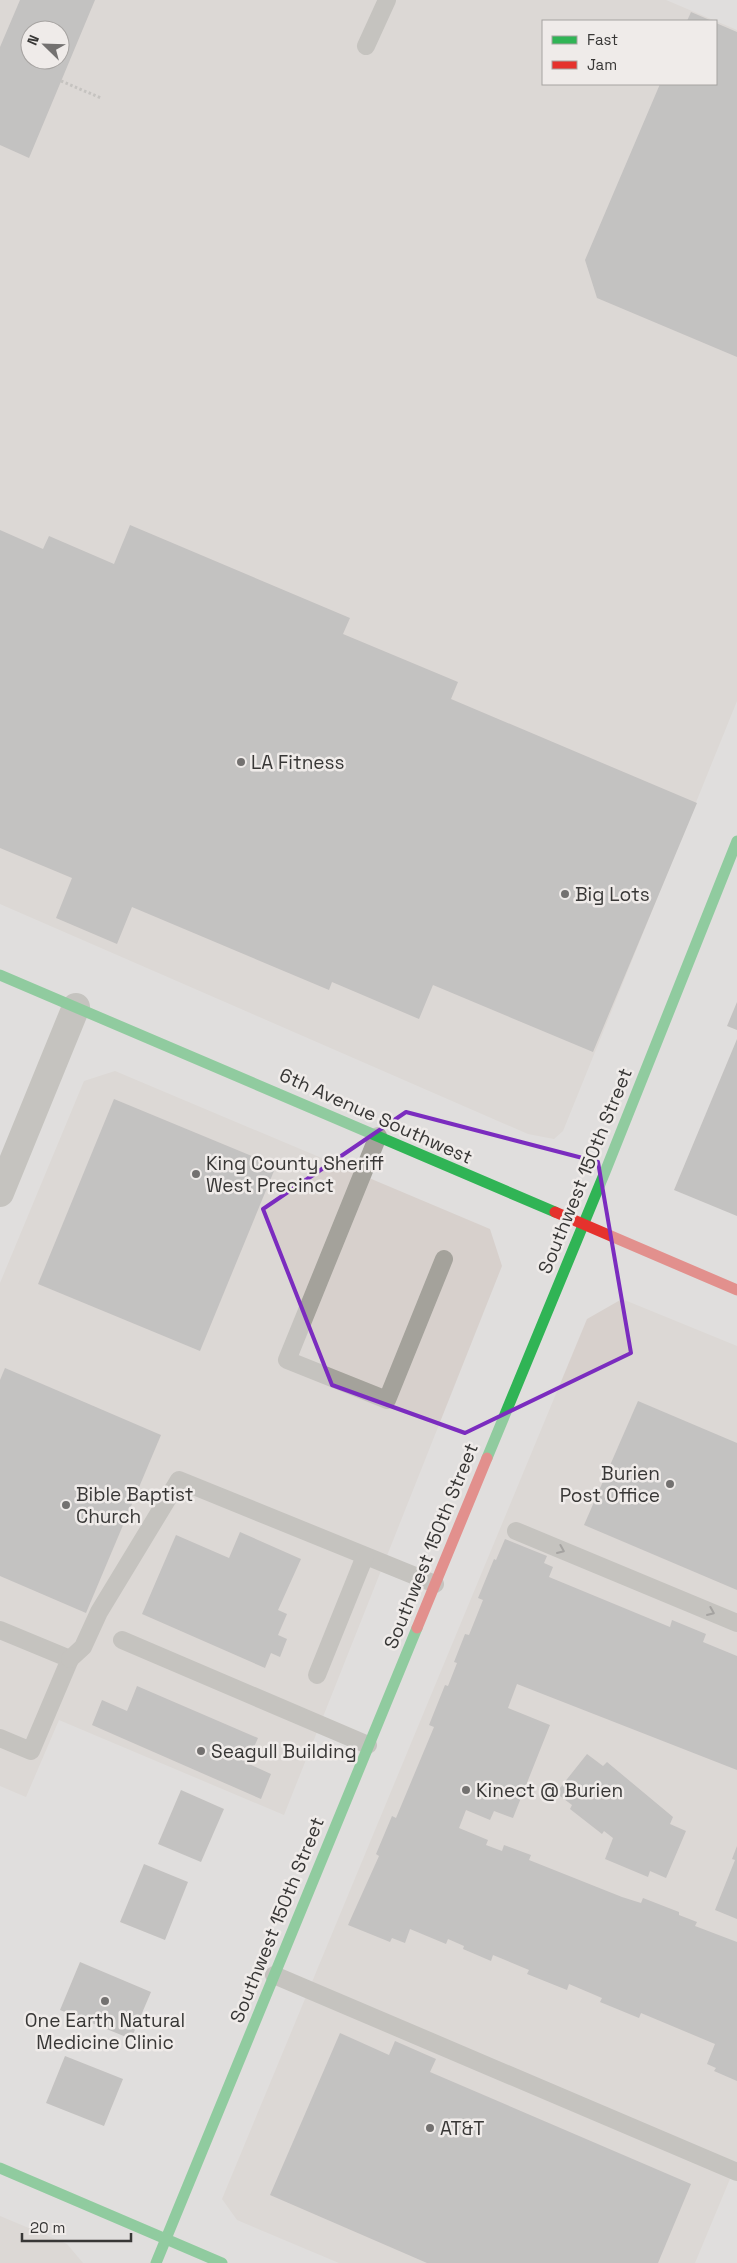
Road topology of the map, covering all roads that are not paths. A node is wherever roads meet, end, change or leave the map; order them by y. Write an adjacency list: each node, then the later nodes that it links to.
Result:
1 (387, 0): 2 (lane)
2 (366, 46)
3 (737, 841): 8 (street, Southwest 150th Street)
4 (0, 975): 5 (street, 6th Avenue Southwest)
5 (76, 1007): 6 (street, 6th Avenue Southwest); 7 (street)
6 (378, 1136): 8 (street, 6th Avenue Southwest); 9 (lane)
7 (0, 1193)
8 (583, 1225): 10 (street, 6th Avenue Southwest); 13 (street, Southwest 150th Street)
9 (444, 1259)
10 (737, 1290)
11 (516, 1531): 14 (lane, one-way to 14)
12 (365, 1556): 13 (lane); 17 (lane); 18 (lane)
13 (435, 1584): 20 (street, Southwest 150th Street)
14 (737, 1623)
15 (0, 1630): 17 (lane)
16 (122, 1640): 20 (lane)
17 (70, 1659): 19 (lane)
18 (317, 1675)
19 (0, 1738)
20 (368, 1746): 21 (street, Southwest 150th Street)
21 (274, 1974): 23 (lane); 24 (street, Southwest 150th Street)
22 (0, 2168): 24 (street)
23 (737, 2172)
24 (165, 2239): 25 (street, Southwest 150th Street); 26 (street)
25 (156, 2263)
26 (222, 2263)

